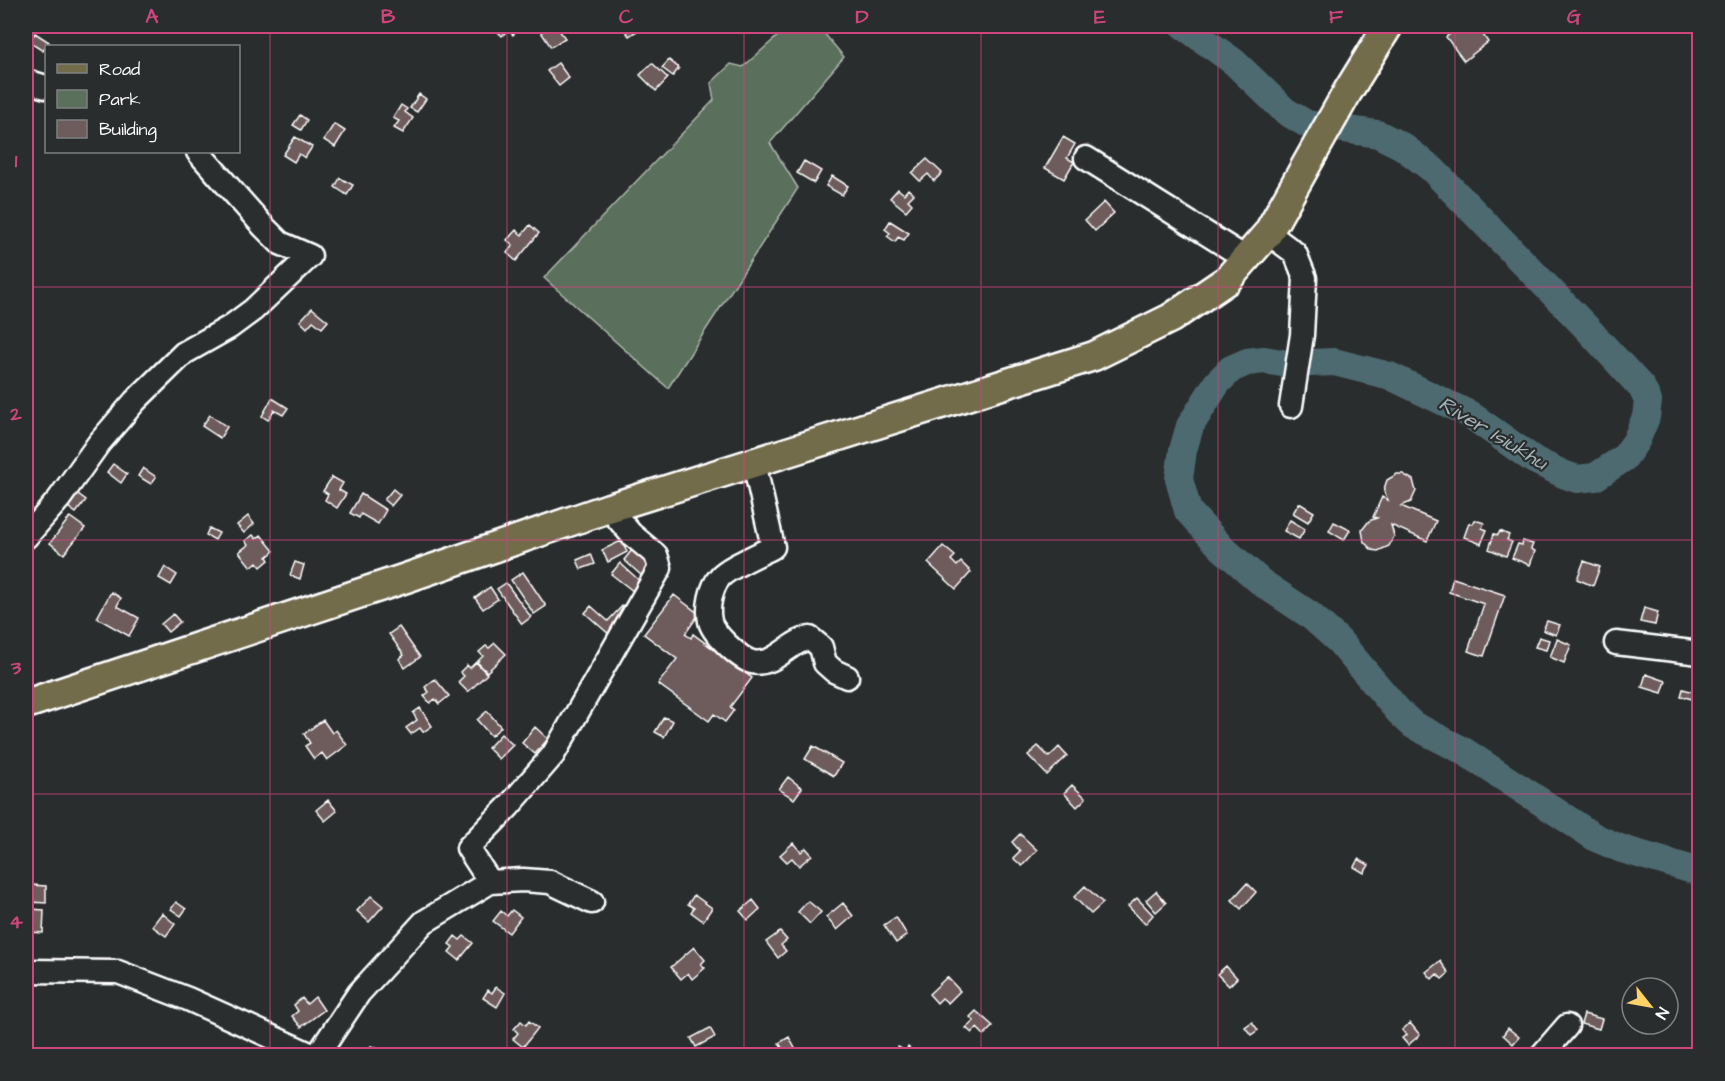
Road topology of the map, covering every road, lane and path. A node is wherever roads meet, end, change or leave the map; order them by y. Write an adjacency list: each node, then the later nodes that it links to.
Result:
1 (1388, 26): 6 (main road)
2 (26, 81): 3 (street)
3 (45, 87)
4 (199, 153): 11 (street)
5 (1086, 158): 7 (street)
6 (1268, 233): 7 (main road); 8 (street)
7 (1247, 259): 9 (main road)
8 (1293, 395)
9 (754, 463): 10 (main road); 14 (street)
10 (609, 508): 15 (main road); 16 (street)
11 (26, 537)
12 (1616, 643): 13 (street)
13 (1700, 653)
14 (847, 677)
15 (26, 704)
16 (490, 882): 17 (street); 20 (street)
17 (592, 902)
18 (26, 971): 20 (street)
19 (1567, 1026): 21 (street)
20 (316, 1056)
21 (1541, 1056)

